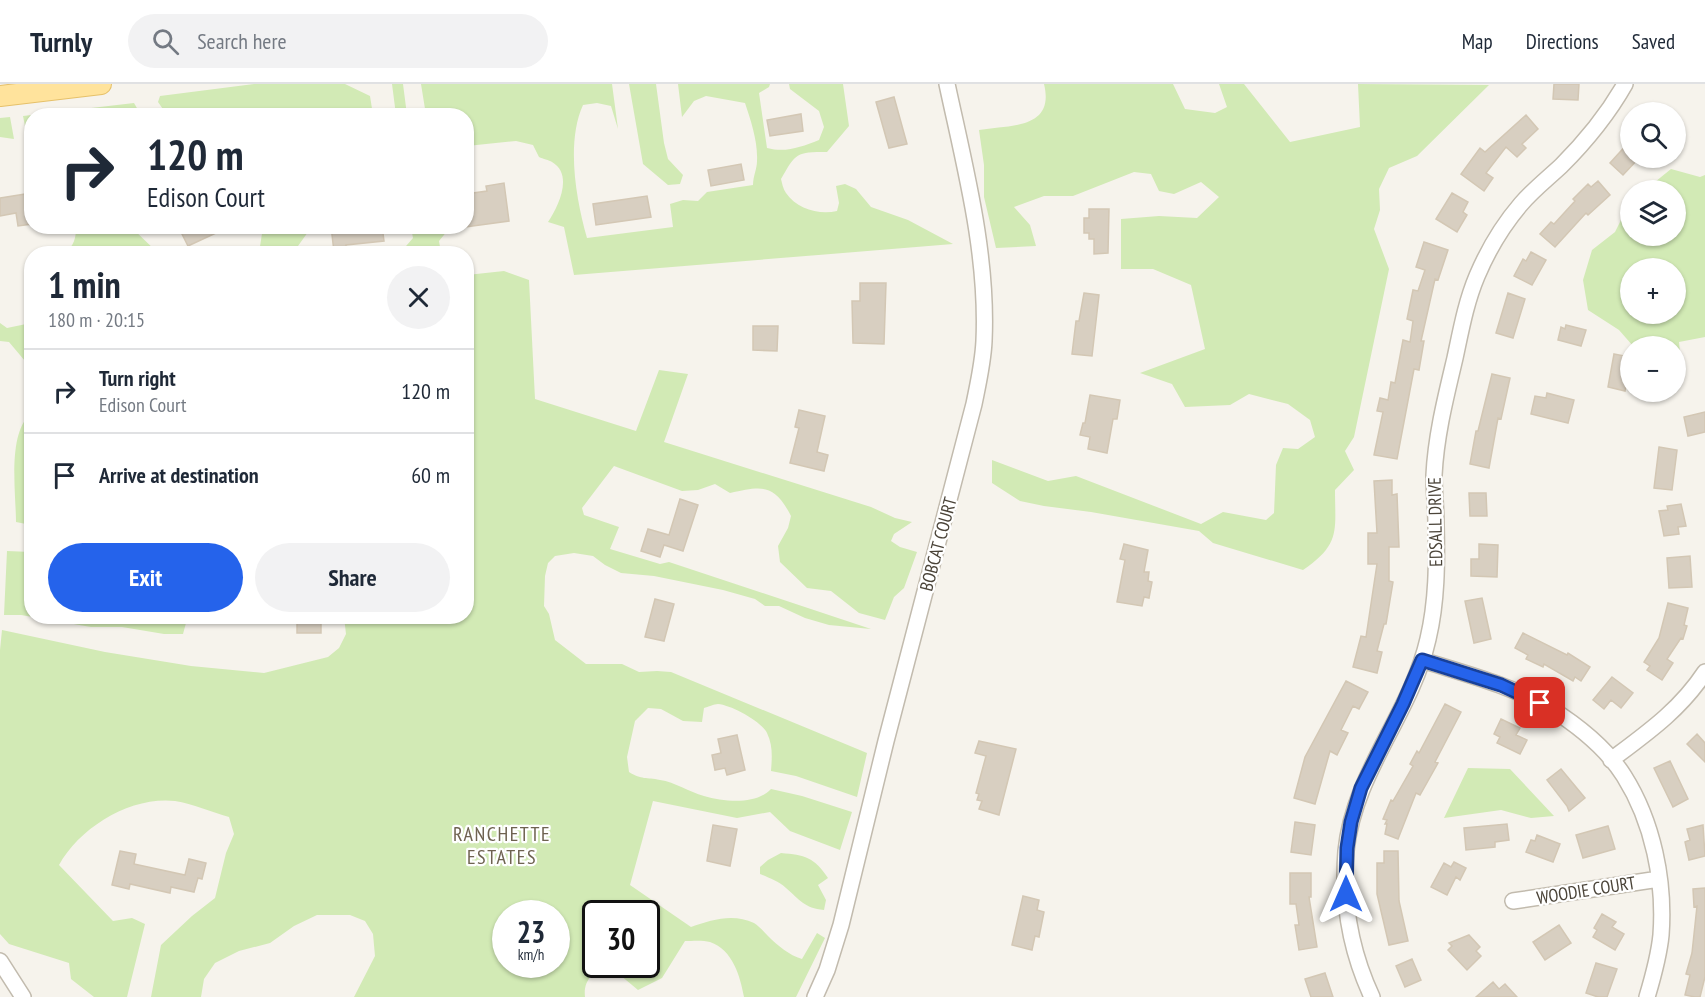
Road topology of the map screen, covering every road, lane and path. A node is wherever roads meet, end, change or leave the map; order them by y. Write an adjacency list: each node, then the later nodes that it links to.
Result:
1 (101, 84): 4 (main road)
2 (947, 84): 12 (street, BOBCAT COURT)
3 (1625, 84): 5 (street, EDSALL DRIVE)
4 (0, 96)
5 (1422, 660): 7 (street); 13 (street, EDSALL DRIVE)
6 (1705, 672): 7 (street)
7 (1611, 760): 8 (street)
8 (1659, 879): 9 (street, WOODIE COURT); 14 (street)
9 (1513, 901)
10 (0, 961): 11 (street)
11 (23, 997)
12 (815, 997)
13 (1371, 997)
14 (1647, 997)

